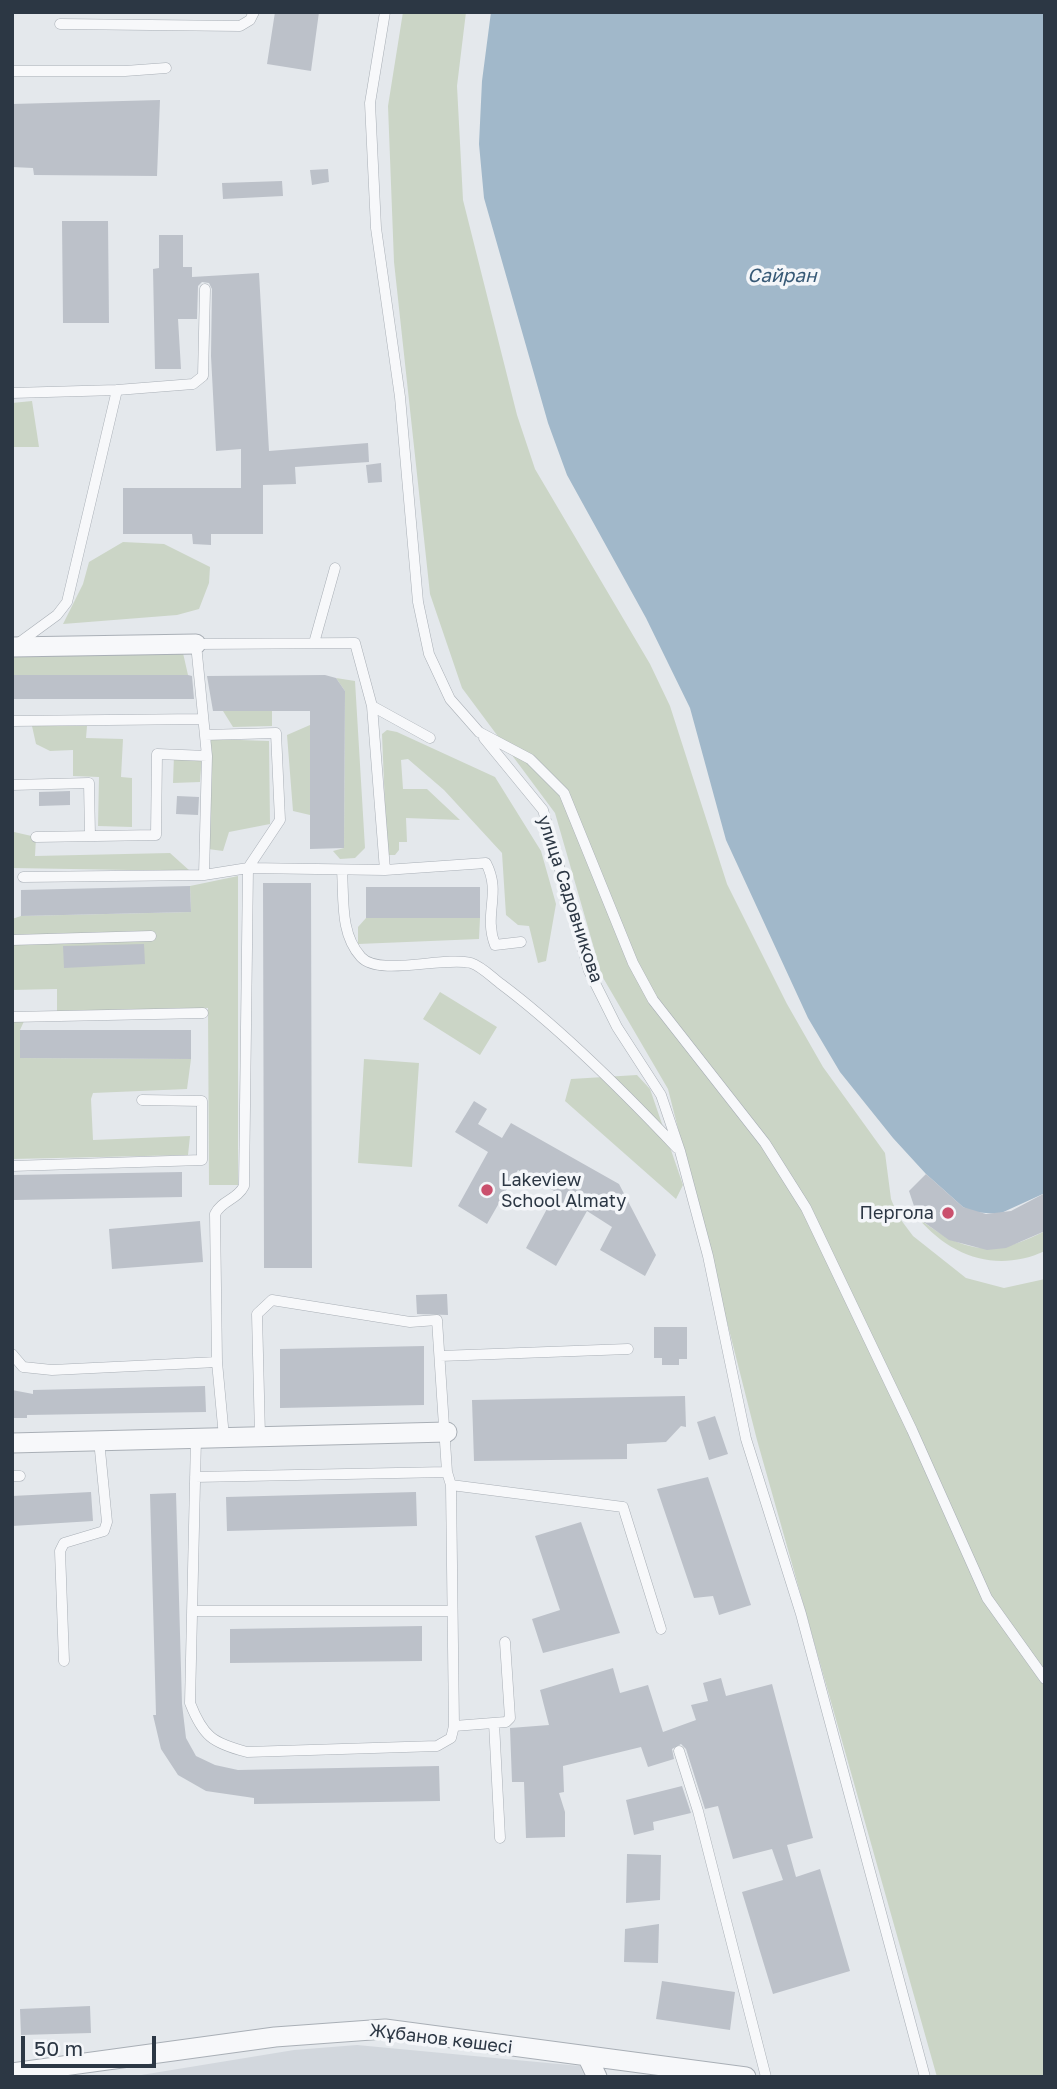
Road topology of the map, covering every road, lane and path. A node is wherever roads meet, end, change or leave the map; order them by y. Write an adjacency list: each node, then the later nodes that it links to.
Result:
1 (254, 12): 3 (lane)
2 (385, 12): 16 (lane, улица Садовникова)
3 (60, 24)
4 (166, 68): 5 (lane)
5 (12, 71)
6 (205, 289): 7 (lane)
7 (117, 390): 8 (lane); 12 (lane)
8 (12, 393)
9 (335, 568): 10 (lane)
10 (314, 643): 11 (lane); 13 (lane)
11 (196, 644): 12 (street); 14 (lane)
12 (12, 647)
13 (372, 706): 18 (lane); 25 (lane)
14 (202, 719): 15 (lane); 17 (lane)
15 (12, 721)
16 (479, 732): 34 (lane, улица Садовникова); 54 (lane)
17 (205, 734): 19 (lane); 23 (lane)
18 (430, 738)
19 (206, 756): 21 (lane); 26 (lane)
20 (12, 785): 21 (lane)
21 (90, 836): 22 (lane)
22 (36, 837)
23 (247, 868): 24 (lane); 26 (lane); 39 (lane)
24 (342, 870): 25 (lane); 34 (lane)
25 (385, 870): 30 (lane)
26 (204, 875): 27 (lane)
27 (23, 877)
28 (151, 936): 29 (lane)
29 (12, 940)
30 (521, 942)
31 (202, 1013): 32 (lane)
32 (12, 1017)
33 (142, 1100): 35 (lane)
34 (680, 1151): 64 (lane, улица Садовникова)
35 (12, 1167)
36 (628, 1349): 38 (lane)
37 (12, 1354): 39 (lane)
38 (440, 1356): 40 (lane); 41 (lane)
39 (217, 1362): 43 (lane)
40 (447, 1432): 41 (street); 46 (lane)
41 (260, 1436): 43 (street)
42 (196, 1437): 43 (street); 44 (street); 47 (lane)
43 (224, 1437)
44 (99, 1440): 45 (street); 53 (lane)
45 (12, 1443)
46 (447, 1472): 47 (lane); 48 (lane)
47 (195, 1478): 49 (lane)
48 (451, 1485): 50 (lane); 51 (lane)
49 (192, 1611): 50 (lane); 56 (lane)
50 (450, 1611): 56 (lane)
51 (661, 1629)
52 (505, 1642): 55 (lane)
53 (64, 1661)
54 (1045, 1678)
55 (494, 1723): 56 (lane); 58 (lane)
56 (454, 1726)
57 (679, 1751): 63 (lane)
58 (500, 1838)
59 (588, 2058): 60 (street, Жұбанов көшесі); 61 (street); 62 (street, Жұбанов көшесі)
60 (12, 2073)
61 (597, 2077)
62 (746, 2077)
63 (766, 2077)
64 (925, 2077)

